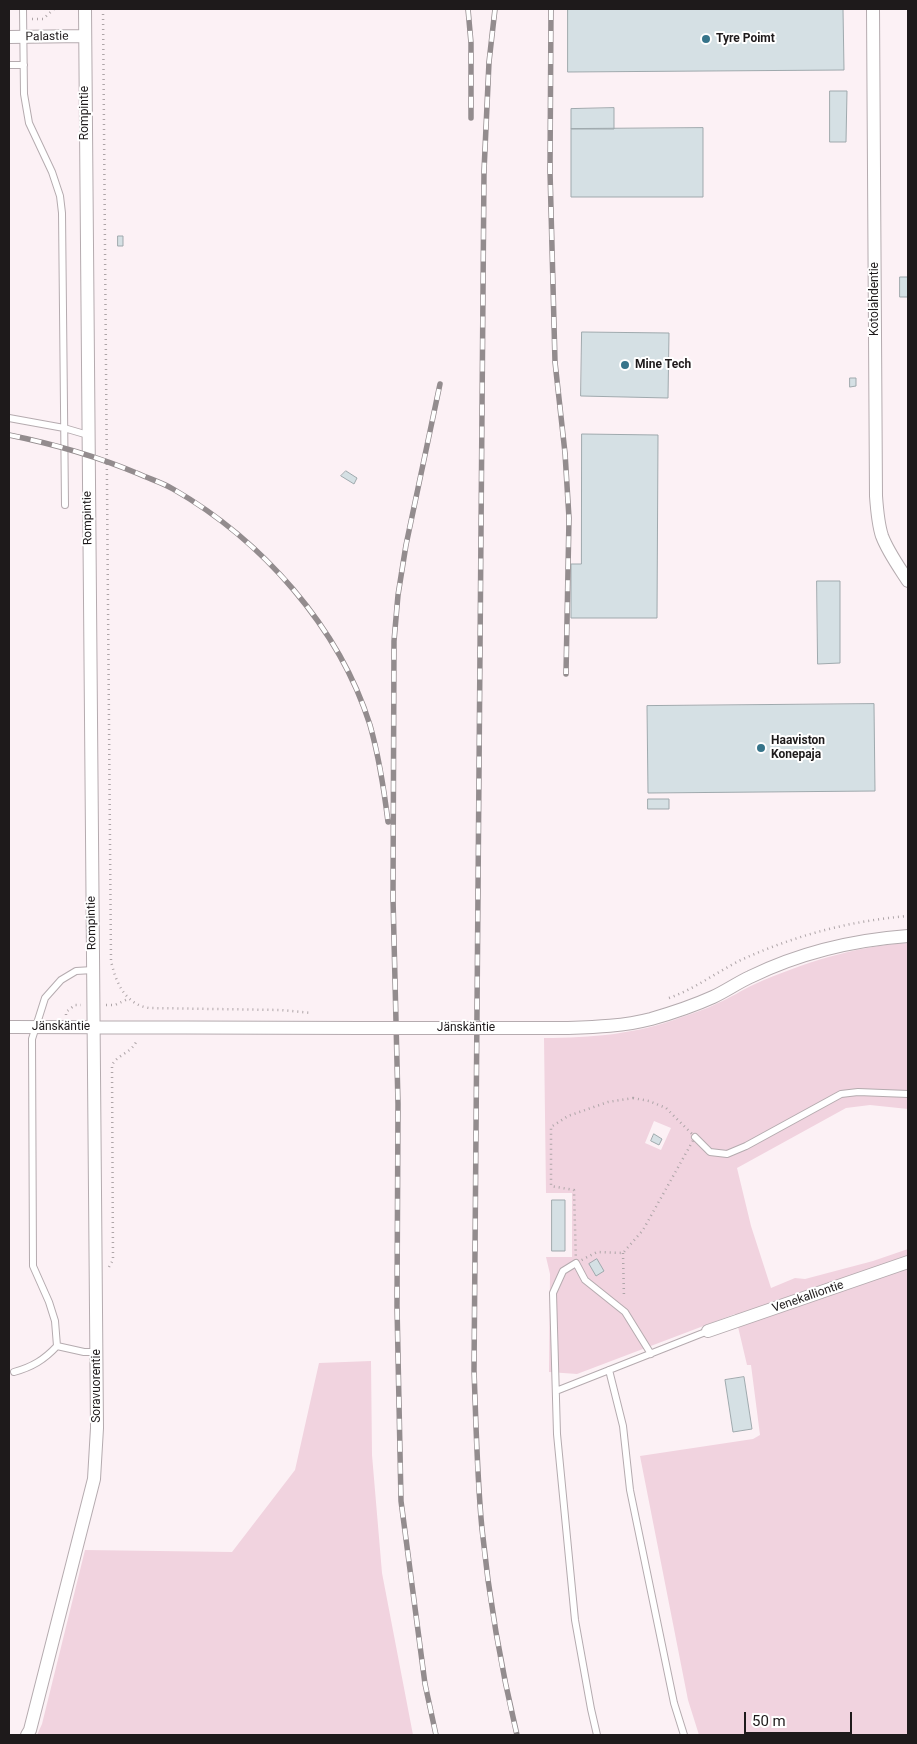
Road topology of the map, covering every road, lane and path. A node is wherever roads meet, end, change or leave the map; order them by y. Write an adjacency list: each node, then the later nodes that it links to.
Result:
1 (23, 9): 7 (lane)
2 (84, 9): 5 (street, Rompintie)
3 (103, 9): 18 (path)
4 (873, 9): 14 (street, Kotolahdentie)
5 (85, 36): 7 (street, Palastie); 12 (street, Rompintie)
6 (9, 37): 7 (street, Palastie)
7 (23, 37): 9 (lane)
8 (9, 65): 9 (lane)
9 (24, 65): 11 (lane)
10 (9, 418): 11 (lane)
11 (64, 428): 12 (lane); 13 (lane)
12 (88, 435): 17 (street, Rompintie)
13 (65, 505)
14 (908, 582)
15 (908, 916): 19 (path)
16 (908, 936): 24 (street, Jänskäntie, bridge)
17 (93, 970): 20 (street, Rompintie); 26 (lane)
18 (128, 999): 20 (path); 21 (path)
19 (665, 1000)
20 (93, 1005): 22 (path); 23 (street, Rompintie)
21 (319, 1014)
22 (66, 1027): 23 (street, Jänskäntie); 26 (street, Jänskäntie)
23 (94, 1027): 24 (street, Jänskäntie); 32 (street, Soravuorentie)
24 (138, 1027): 32 (path)
25 (9, 1028): 26 (street, Jänskäntie)
26 (35, 1028): 35 (lane)
27 (908, 1094): 28 (lane)
28 (695, 1137): 29 (path); 31 (path)
29 (623, 1252): 31 (path); 33 (path)
30 (908, 1262): 34 (street, Venekalliontie)
31 (576, 1264): 33 (lane); 40 (lane)
32 (96, 1285): 36 (street, Soravuorentie)
33 (625, 1312): 37 (lane)
34 (708, 1331): 37 (lane)
35 (57, 1346): 36 (lane); 39 (lane)
36 (97, 1352): 41 (street, Soravuorentie)
37 (651, 1354): 38 (lane)
38 (609, 1370): 40 (lane); 43 (lane)
39 (14, 1372)
40 (556, 1391): 42 (lane)
41 (26, 1735)
42 (597, 1735)
43 (684, 1735)

